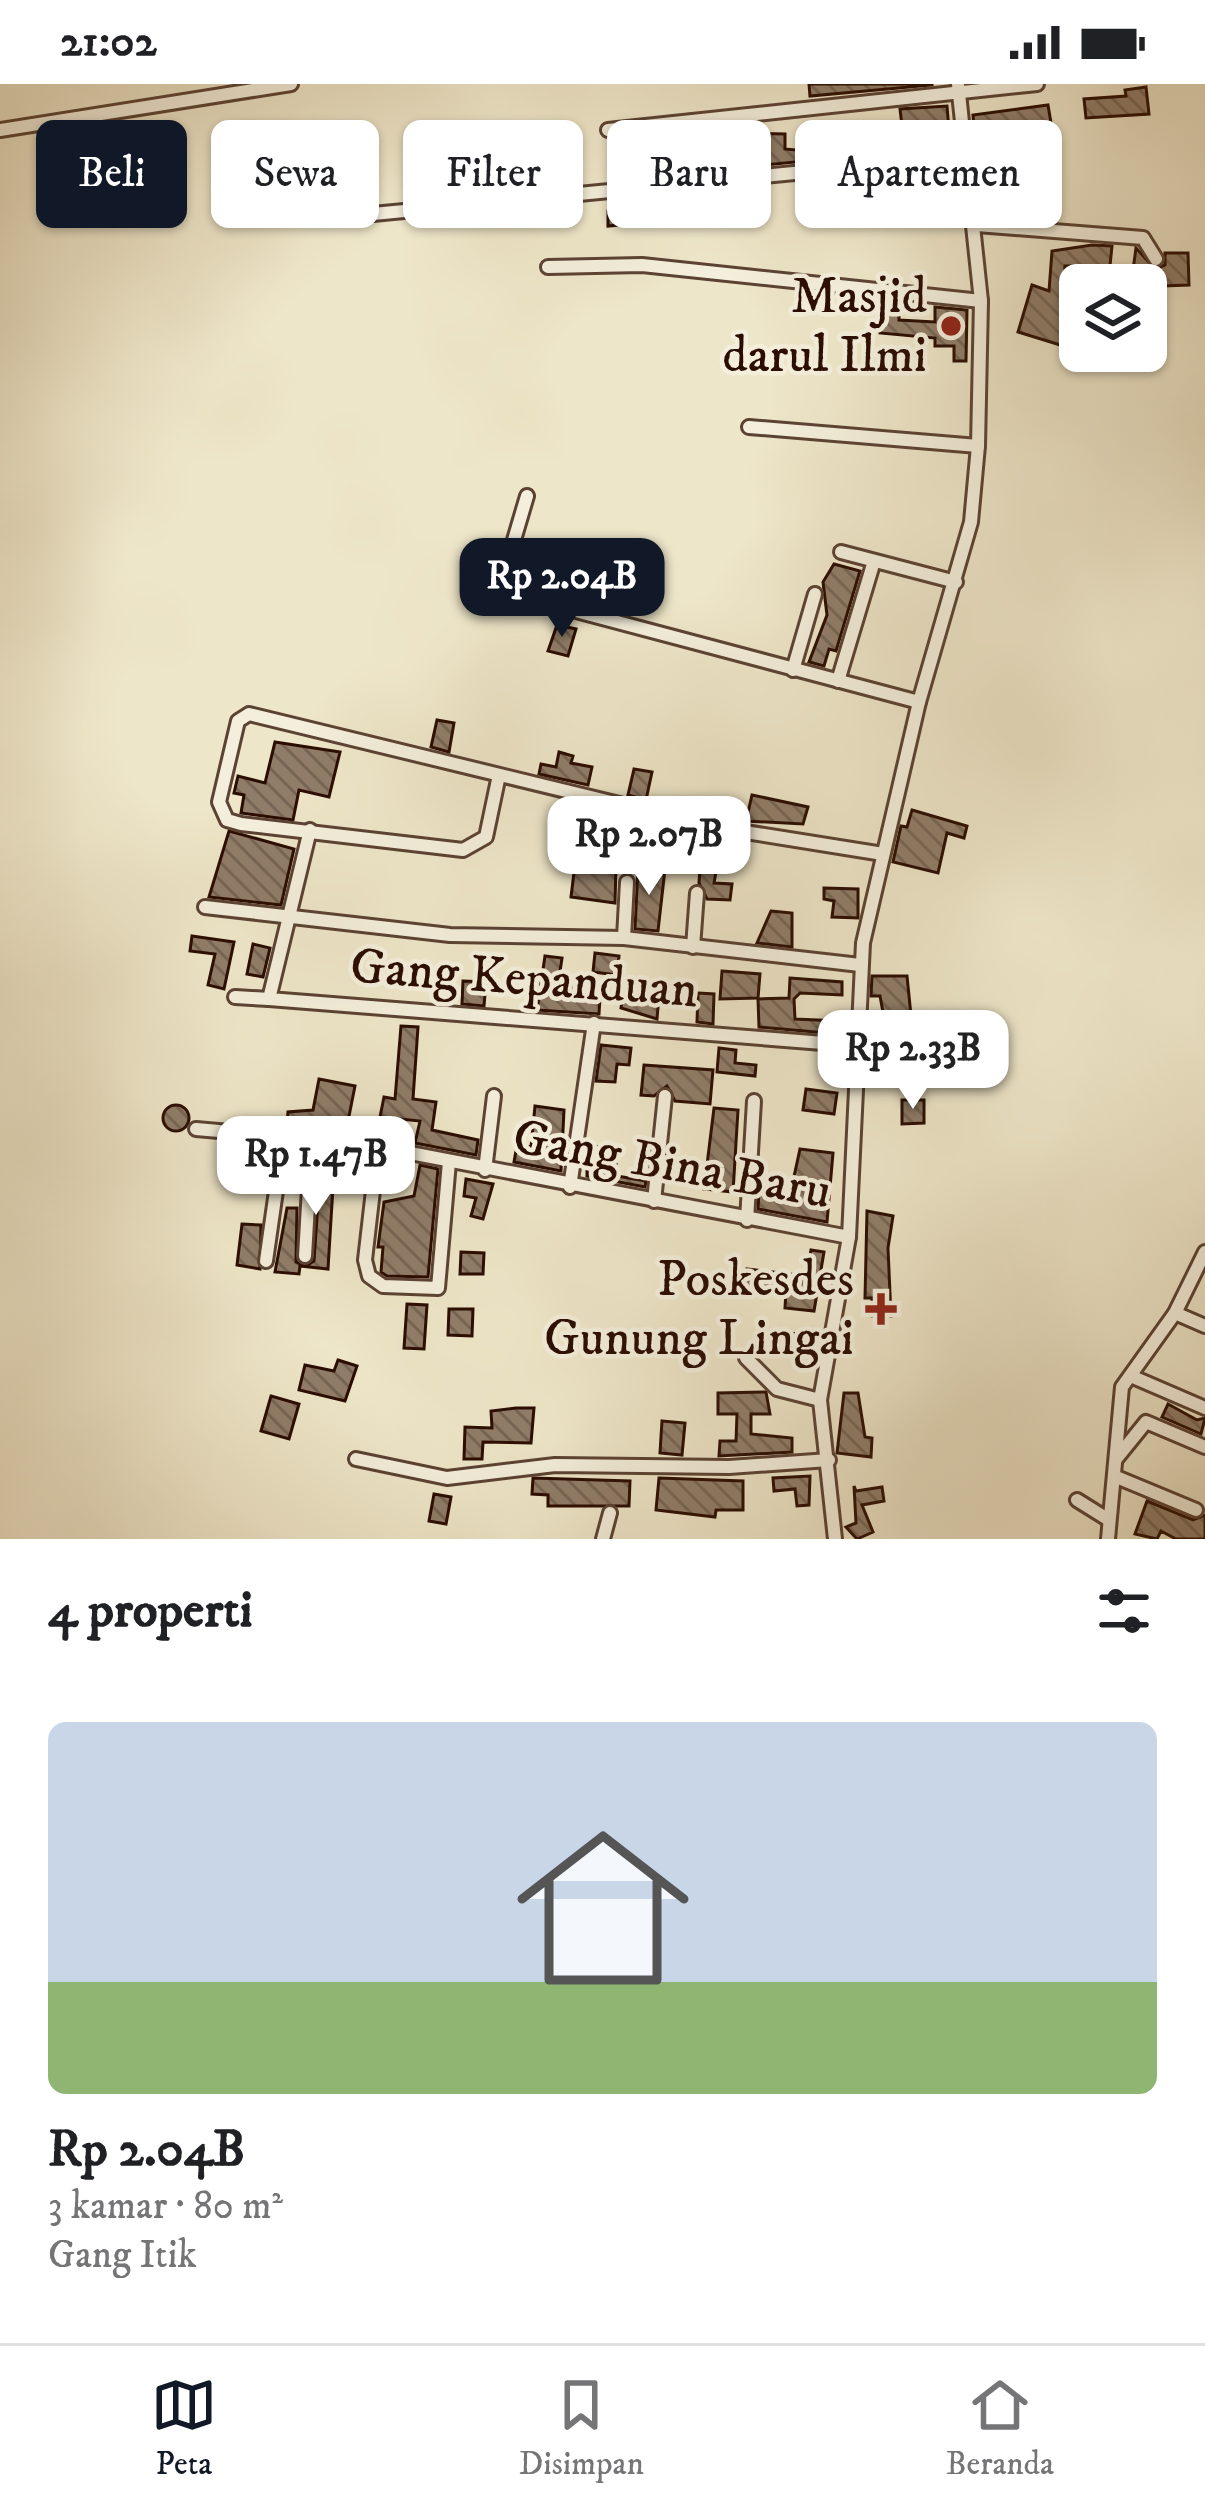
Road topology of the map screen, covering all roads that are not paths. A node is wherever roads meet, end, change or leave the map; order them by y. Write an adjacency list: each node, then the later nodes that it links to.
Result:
1 (291, 84): 6 (street)
2 (1037, 84): 3 (street)
3 (958, 88): 4 (street); 5 (street)
4 (691, 120)
5 (963, 120)
6 (0, 130)
7 (795, 173): 8 (street)
8 (379, 213)
9 (977, 228): 13 (street)
10 (1015, 228): 11 (street)
11 (1156, 259)
12 (548, 267): 13 (street)
13 (981, 301): 15 (street)
14 (749, 427): 15 (street)
15 (977, 446): 19 (street)
16 (527, 496): 21 (street)
17 (841, 552): 18 (street)
18 (874, 561): 19 (street); 22 (street)
19 (956, 583): 23 (street)
20 (815, 594): 21 (street)
21 (793, 670): 22 (street)
22 (838, 682): 23 (street)
23 (919, 702): 26 (street)
24 (499, 776): 25 (street); 25 (street); 26 (street)
25 (310, 830): 30 (street)
26 (883, 854): 33 (street)
27 (627, 883): 31 (street)
28 (697, 893): 32 (street)
29 (205, 907): 30 (street)
30 (285, 915): 31 (street); 35 (street)
31 (624, 938): 32 (street)
32 (693, 947): 33 (street)
33 (860, 965): 37 (street)
34 (235, 997): 35 (street, Gang Kepanduan)
35 (268, 999): 36 (street, Gang Kepanduan)
36 (594, 1023): 37 (street, Gang Kepanduan); 47 (street)
37 (861, 1046): 50 (street)
38 (494, 1096): 46 (street)
39 (665, 1096): 48 (street)
40 (754, 1101): 49 (street)
41 (196, 1129): 42 (street, Gang Bina Baru)
42 (284, 1136): 43 (street, Gang Bina Baru); 53 (street)
43 (312, 1138): 44 (street, Gang Bina Baru); 52 (street)
44 (379, 1148): 45 (street, Gang Bina Baru); 45 (street)
45 (449, 1162): 46 (street, Gang Bina Baru)
46 (485, 1170): 47 (street, Gang Bina Baru)
47 (570, 1187): 48 (street, Gang Bina Baru)
48 (654, 1201): 49 (street, Gang Bina Baru)
49 (747, 1220): 50 (street, Gang Bina Baru)
50 (849, 1237): 58 (street)
51 (1205, 1252): 54 (street)
52 (304, 1256)
53 (266, 1261)
54 (1175, 1313): 55 (street); 57 (street)
55 (1205, 1326)
56 (746, 1358): 58 (street)
57 (1133, 1377): 59 (street); 63 (street)
58 (820, 1400): 62 (street)
59 (1205, 1408)
60 (1205, 1447): 63 (street)
61 (356, 1459): 62 (street)
62 (829, 1460): 70 (street)
63 (1115, 1460): 64 (street)
64 (1114, 1476): 66 (street); 68 (street)
65 (1076, 1500): 68 (street)
66 (1196, 1510)
67 (610, 1513): 69 (street)
68 (1109, 1520): 71 (street)
69 (603, 1539)
70 (835, 1539)
71 (1108, 1539)

